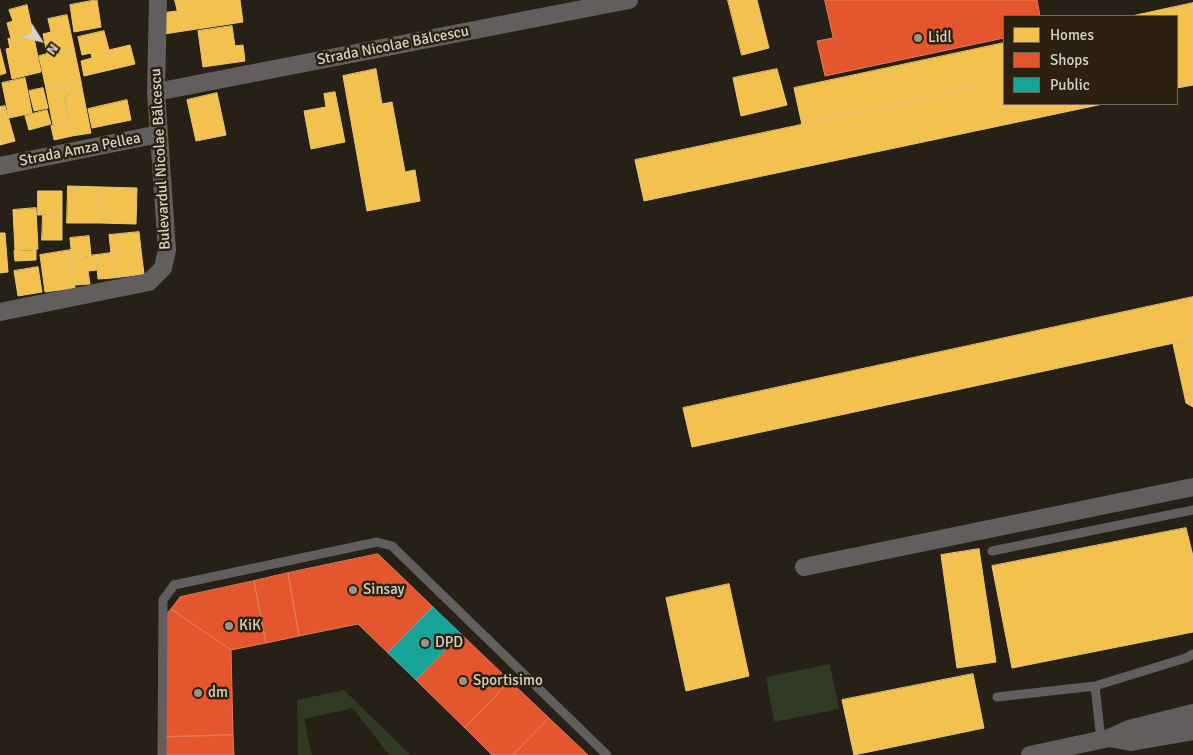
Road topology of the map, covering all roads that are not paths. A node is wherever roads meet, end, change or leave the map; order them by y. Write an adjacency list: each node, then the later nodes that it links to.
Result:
1 (158, 0): 3 (street, Bulevardul Nicolae Bălcescu)
2 (629, 0): 3 (street, Strada Nicolae Bălcescu)
3 (156, 92): 4 (street, Bulevardul Nicolae Bălcescu)
4 (159, 134): 5 (street, Strada Amza Pellea); 6 (street, Bulevardul Nicolae Bălcescu)
5 (0, 166)
6 (0, 312)
7 (1193, 487): 10 (street)
8 (1193, 510): 9 (lane)
9 (992, 551)
10 (804, 567)
11 (1193, 654): 12 (lane)
12 (1094, 686): 13 (lane); 16 (lane)
13 (997, 697)
14 (1193, 713): 16 (street)
15 (1193, 731): 16 (street)
16 (1105, 739): 19 (street)
17 (162, 755): 18 (lane)
18 (607, 755)
19 (1030, 755)

